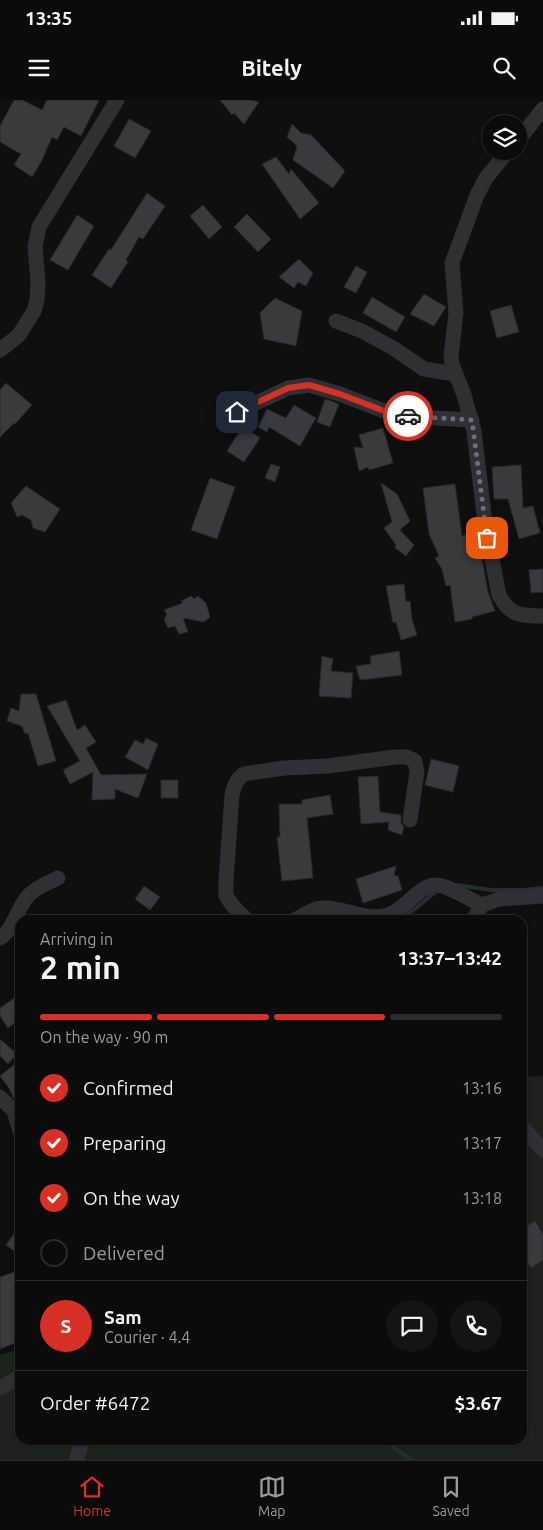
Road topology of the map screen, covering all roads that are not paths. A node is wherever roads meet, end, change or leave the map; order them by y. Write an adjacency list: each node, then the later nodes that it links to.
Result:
1 (117, 100): 6 (street)
2 (543, 109): 3 (street)
3 (527, 129)
4 (501, 160): 7 (street)
5 (336, 321): 7 (street)
6 (0, 350)
7 (455, 374): 9 (street)
8 (237, 412): 9 (street)
9 (472, 420): 10 (street)
10 (543, 616)
11 (410, 820): 16 (street)
12 (58, 878): 15 (street)
13 (543, 896): 14 (street)
14 (482, 905): 19 (street); 20 (street)
15 (18, 915)
16 (242, 915)
17 (306, 915): 18 (street)
18 (361, 915)
19 (389, 915)
20 (475, 915)
21 (15, 919): 22 (street)
22 (0, 938)
23 (0, 1097): 24 (street)
24 (15, 1114)
25 (527, 1132): 26 (street)
26 (543, 1150)
27 (15, 1380): 28 (street)
28 (0, 1388)
29 (82, 1445): 30 (street)
30 (76, 1460)

